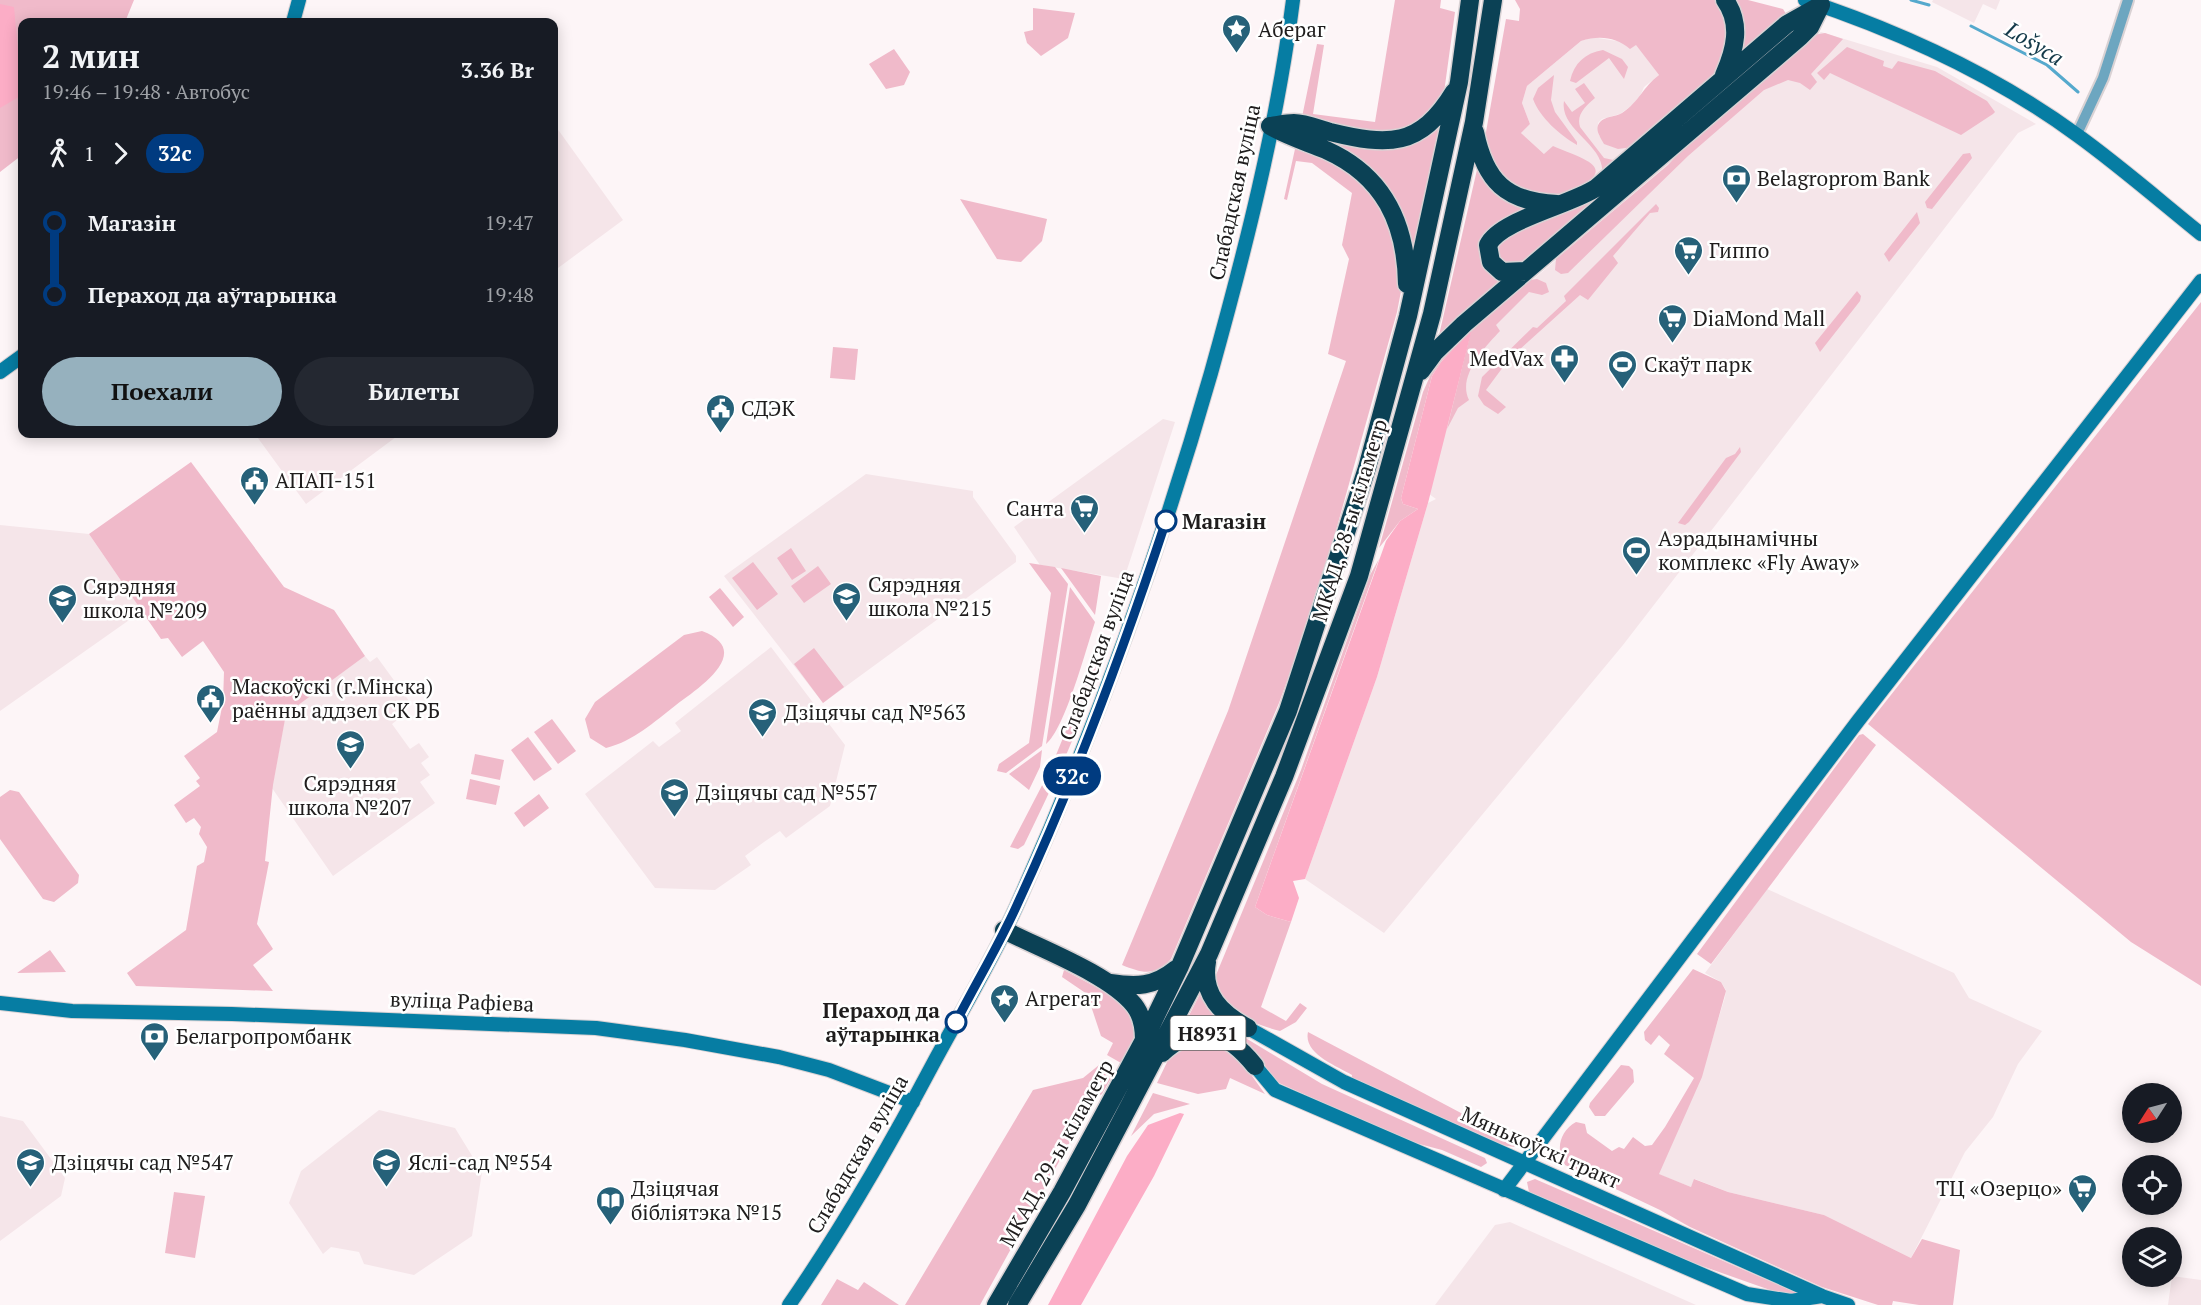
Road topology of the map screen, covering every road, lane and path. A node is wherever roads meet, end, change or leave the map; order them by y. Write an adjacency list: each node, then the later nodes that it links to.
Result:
1 (299, 0): 8 (main road)
2 (1293, 0): 12 (main road, Слабадская вуліца)
3 (1470, 0): 10 (highway, МКАД, 28-ы кіламетр)
4 (1725, 0): 9 (highway)
5 (2128, 0): 13 (street)
6 (1493, 1): 11 (highway, МКАД, 28-ы кіламетр)
7 (1820, 5): 9 (highway); 13 (main road); 16 (highway)
8 (294, 18)
9 (1722, 80): 14 (highway)
10 (1459, 82): 12 (highway); 18 (highway, МКАД, 28-ы кіламетр)
11 (1474, 122): 14 (highway); 21 (highway, МКАД, 28-ы кіламетр)
12 (1270, 126): 18 (highway); 22 (main road, Слабадская вуліца)
13 (2076, 134): 15 (main road)
14 (1562, 205): 16 (highway)
15 (2201, 234)
16 (1526, 271): 21 (highway)
17 (2201, 281): 34 (main road)
18 (1408, 316): 24 (highway, МКАД, 28-ы кіламетр)
19 (18, 359): 20 (main road)
20 (0, 372)
21 (1413, 386): 23 (highway, МКАД, 28-ы кіламетр)
22 (1004, 930): 25 (highway); 33 (main road, Слабадская вуліца)
23 (1209, 954): 28 (highway, Н8931); 29 (highway, МКАД, 28-ы кіламетр)
24 (1180, 966): 25 (highway); 27 (highway, МКАД, 28-ы кіламетр)
25 (1109, 983): 30 (highway)
26 (0, 1003): 33 (main road, вуліца Рафіева)
27 (1153, 1021): 30 (highway, МКАД, 29-ы кіламетр)
28 (1248, 1028): 34 (main road, Мянькоўскі тракт / Н8931)
29 (1171, 1030): 31 (highway, МКАД, 29-ы кіламетр)
30 (1144, 1040): 38 (highway, МКАД, 29-ы кіламетр)
31 (1156, 1058): 32 (highway, Н8931); 39 (highway, МКАД, 29-ы кіламетр)
32 (1256, 1066): 35 (main road, Мянькоўскі тракт / Н8931)
33 (913, 1102): 37 (main road, Слабадская вуліца)
34 (1525, 1163): 35 (main road); 36 (main road, Мянькоўскі тракт / Н8931)
35 (1504, 1190): 36 (main road, Мянькоўскі тракт / Н8931)
36 (1822, 1296): 40 (main road, Мянькоўскі тракт / Н8931)
37 (789, 1305)
38 (996, 1305)
39 (1017, 1305)
40 (1848, 1305)

